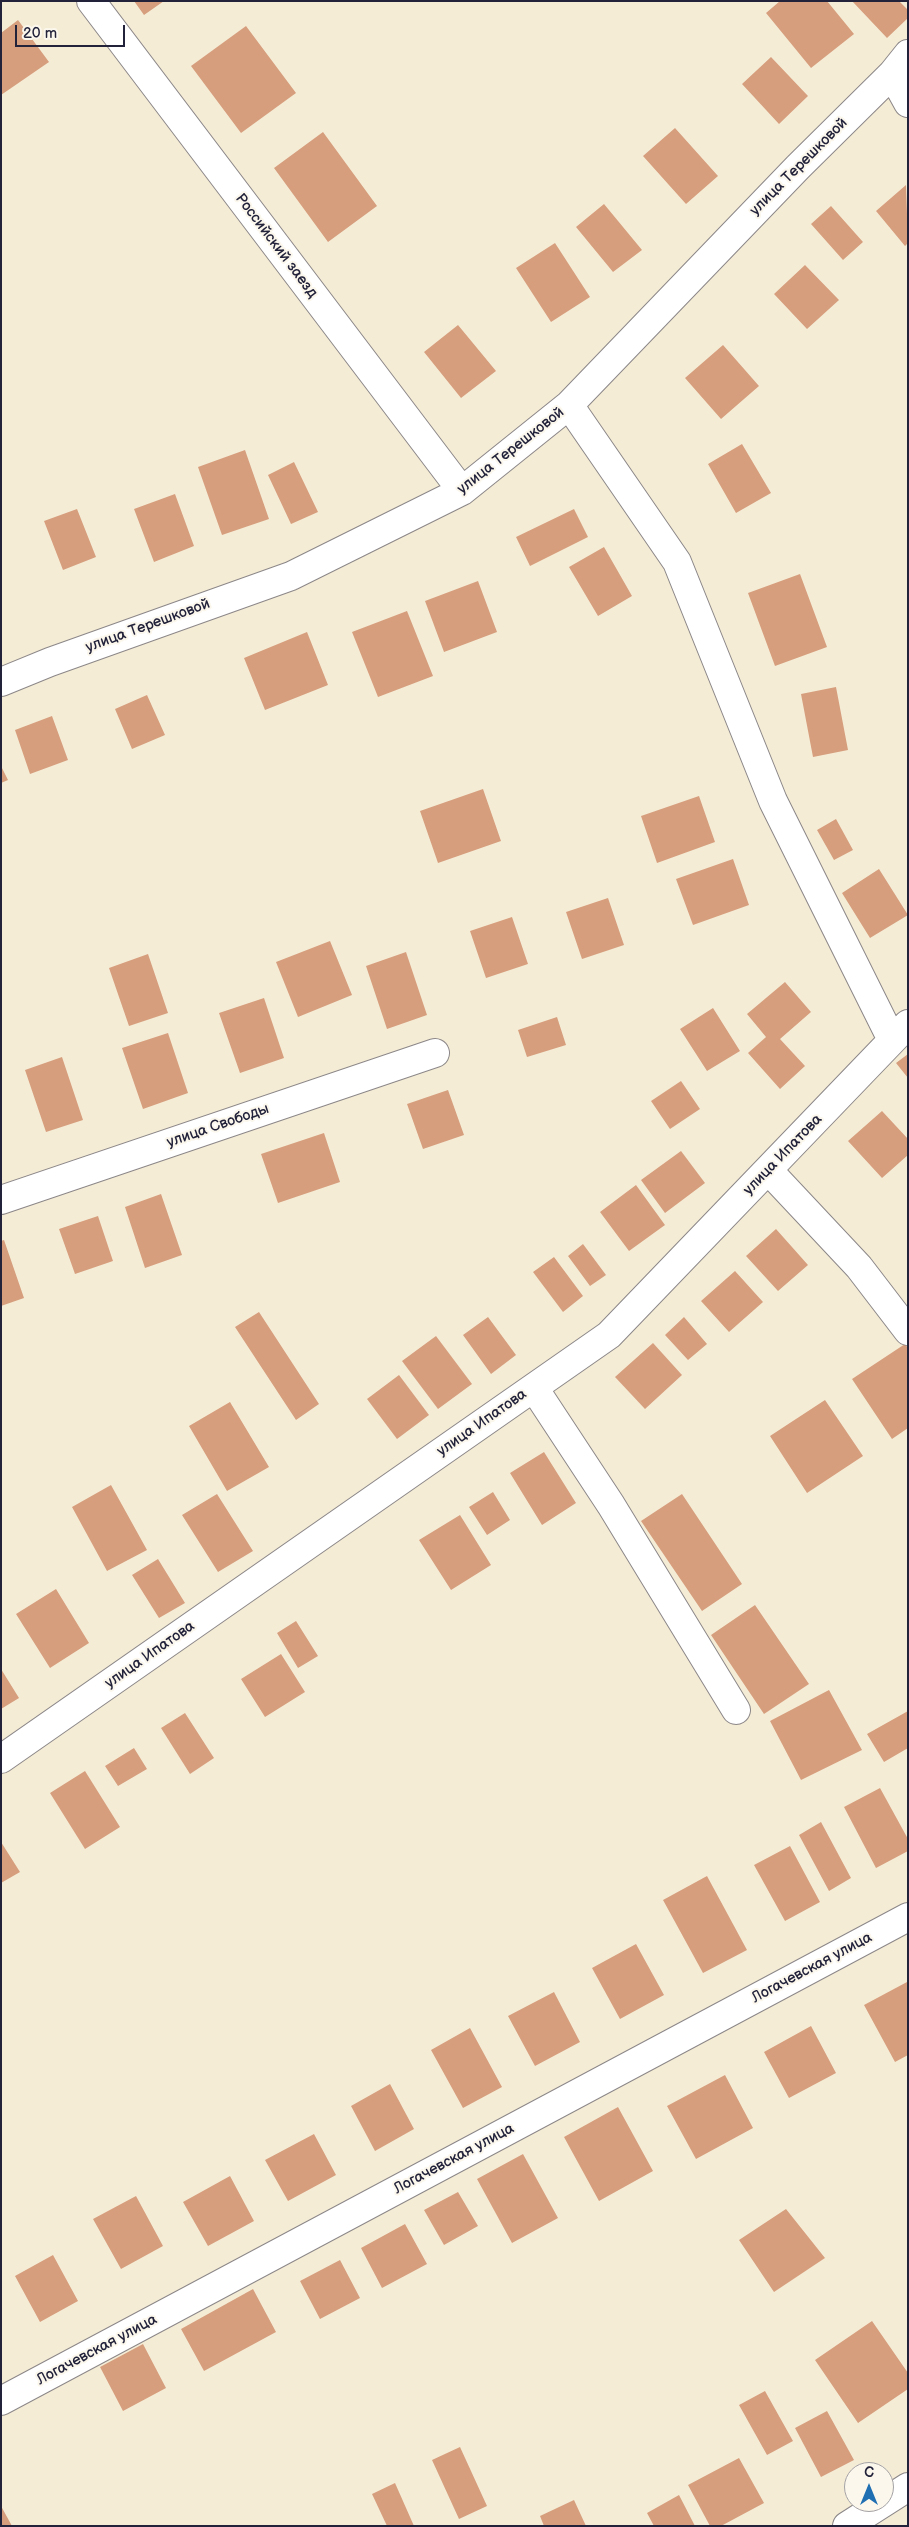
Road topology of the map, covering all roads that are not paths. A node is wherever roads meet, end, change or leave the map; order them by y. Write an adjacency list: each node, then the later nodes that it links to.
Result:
1 (91, 1): 5 (street, Российский заезд)
2 (900, 64): 3 (street); 4 (street, улица Терешковой)
3 (908, 103)
4 (569, 405): 5 (street, улица Терешковой); 7 (street)
5 (462, 491): 6 (street, улица Терешковой)
6 (1, 682)
7 (900, 1032): 9 (street, улица Ипатова)
8 (434, 1052): 10 (street, улица Свободы)
9 (768, 1170): 11 (street); 12 (street, улица Ипатова)
10 (1, 1200)
11 (908, 1332)
12 (534, 1388): 13 (street); 14 (street, улица Ипатова)
13 (736, 1710)
14 (1, 1758)
15 (908, 1917): 16 (street, Логачевская улица)
16 (1, 2401)
17 (908, 2487): 18 (street)
18 (847, 2526)

